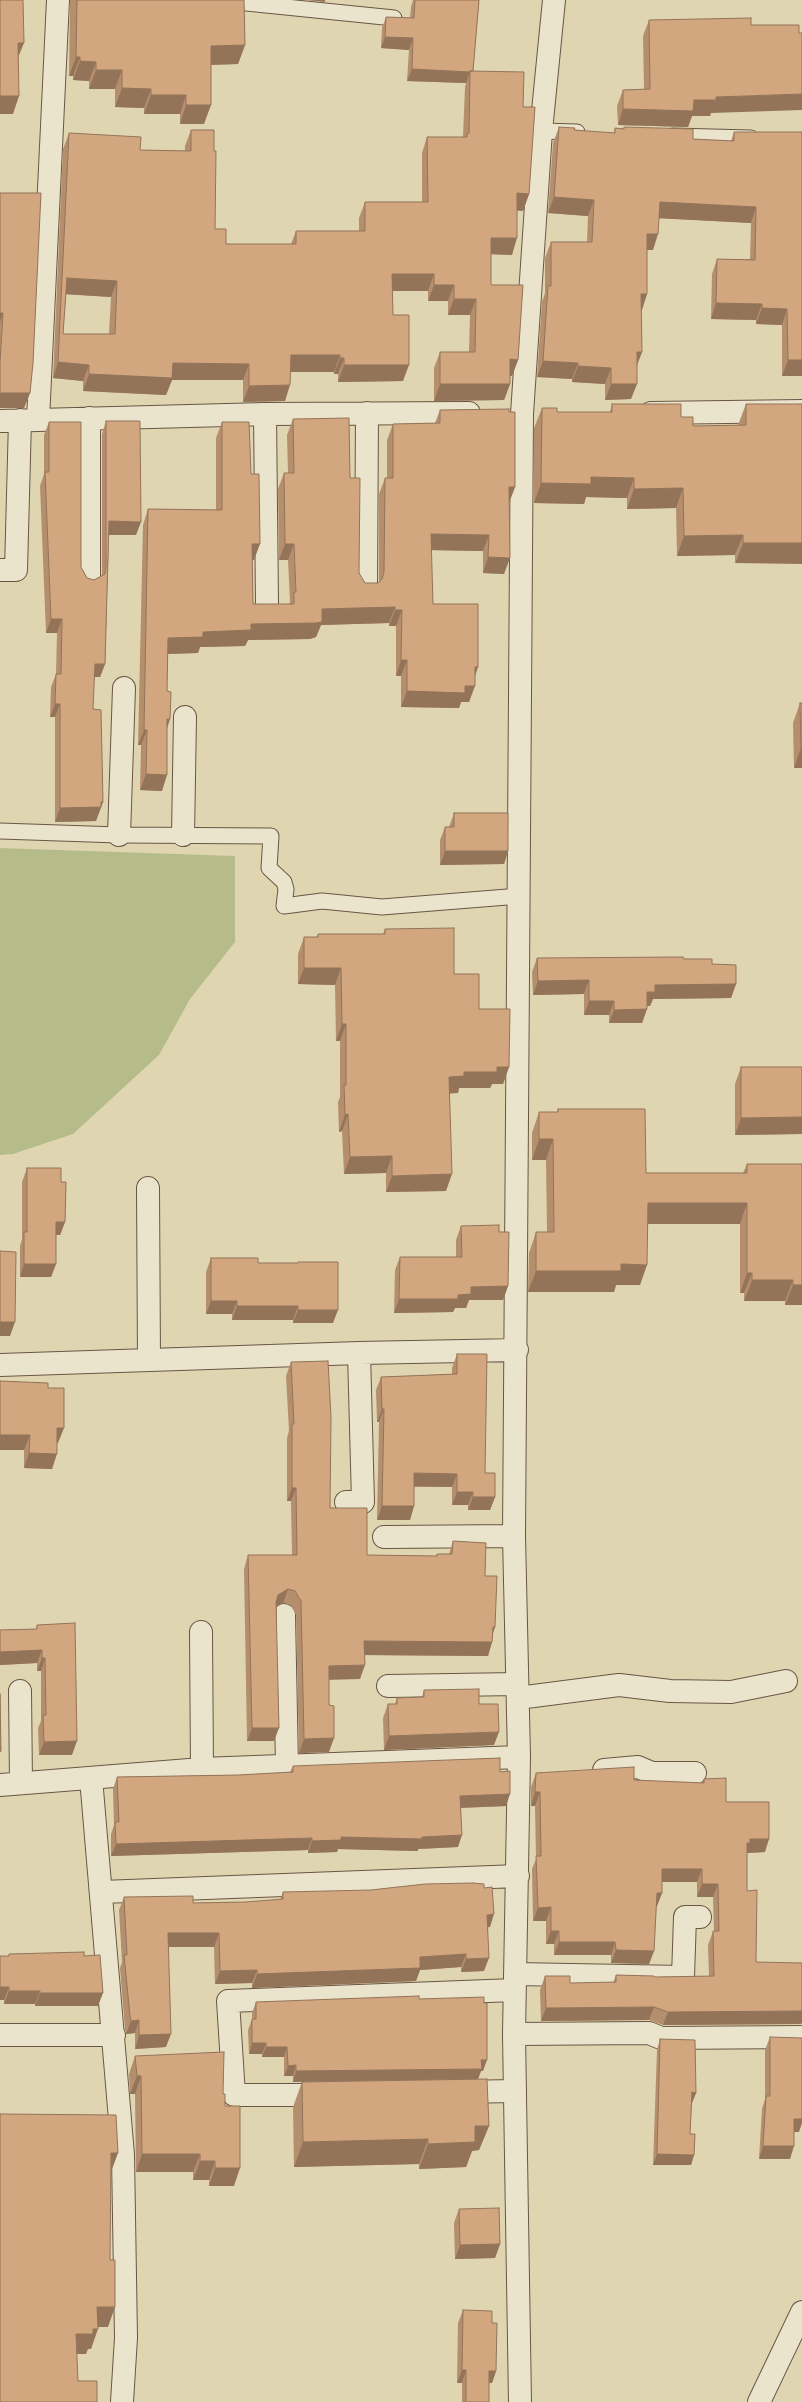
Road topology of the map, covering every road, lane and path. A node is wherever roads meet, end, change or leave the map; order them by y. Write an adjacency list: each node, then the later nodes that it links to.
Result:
1 (58, 0): 16 (street)
2 (217, 0): 4 (lane)
3 (554, 0): 5 (street)
4 (394, 18)
5 (541, 131): 6 (lane); 14 (street)
6 (588, 132)
7 (660, 135): 8 (lane)
8 (762, 139)
9 (802, 411): 12 (street)
10 (367, 413): 13 (street); 14 (street); 19 (street)
11 (546, 413): 14 (street)
12 (634, 413)
13 (265, 414): 15 (street); 20 (street)
14 (522, 414): 26 (street)
15 (89, 418): 16 (street); 18 (street)
16 (19, 420): 17 (street)
17 (0, 570)
18 (89, 581)
19 (366, 588)
20 (267, 604)
21 (124, 688): 24 (street)
22 (185, 717): 25 (street)
23 (0, 831): 24 (lane)
24 (119, 835): 25 (lane)
25 (183, 835): 26 (lane)
26 (520, 896): 28 (street)
27 (148, 1188): 30 (street)
28 (517, 1350): 29 (street); 33 (street)
29 (359, 1353): 30 (street); 32 (street)
30 (148, 1360): 31 (street)
31 (0, 1364)
32 (346, 1502)
33 (514, 1536): 34 (street); 40 (street)
34 (384, 1537)
35 (284, 1615): 41 (street)
36 (201, 1632): 43 (street)
37 (786, 1681): 40 (street)
38 (388, 1686): 40 (street)
39 (20, 1691): 48 (street)
40 (518, 1691): 42 (street)
41 (287, 1766): 42 (street); 43 (street)
42 (519, 1766): 46 (street); 49 (street)
43 (202, 1769): 47 (street)
44 (582, 1771): 45 (street)
45 (694, 1773)
46 (543, 1774)
47 (91, 1778): 48 (street); 50 (street)
48 (10, 1784)
49 (518, 1876): 50 (street); 52 (street)
50 (102, 1892): 55 (street)
51 (700, 1917): 52 (street)
52 (515, 1982): 53 (street); 61 (street)
53 (514, 2034): 56 (street); 59 (street)
54 (1, 2035): 55 (street)
55 (114, 2036): 58 (street)
56 (802, 2037)
57 (137, 2061): 58 (street)
58 (115, 2062): 63 (street)
59 (515, 2091): 60 (street); 64 (street)
60 (436, 2092)
61 (348, 2094)
62 (802, 2312): 65 (street)
63 (122, 2402)
64 (520, 2402)
65 (759, 2402)

